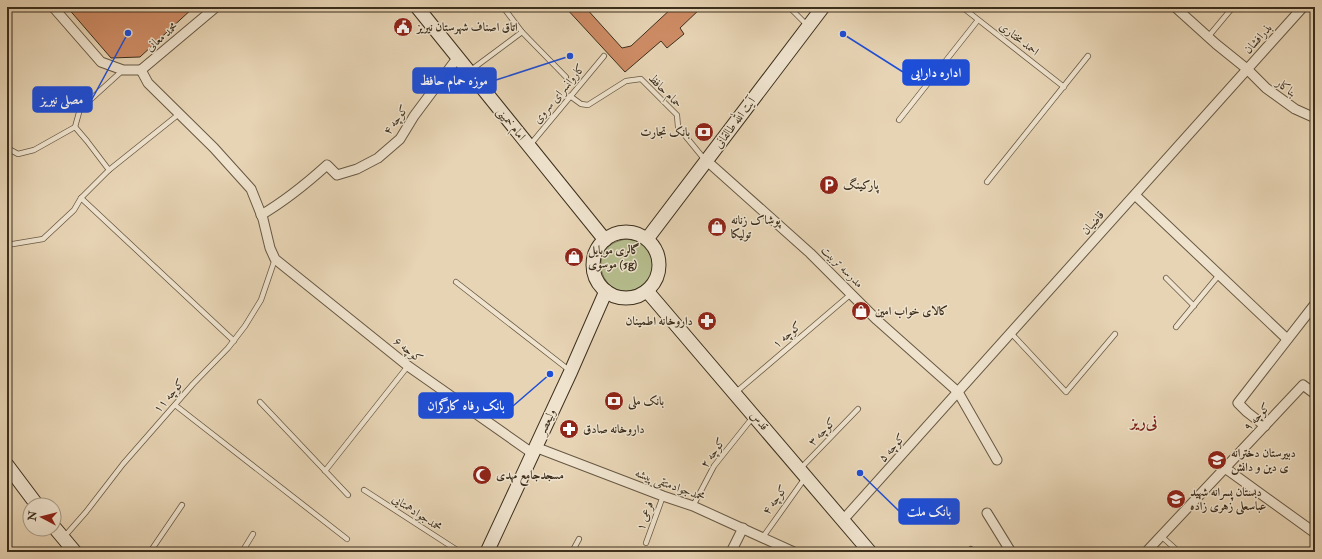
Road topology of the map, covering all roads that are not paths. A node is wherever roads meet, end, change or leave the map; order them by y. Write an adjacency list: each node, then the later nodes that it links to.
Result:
1 (53, 7): 19 (street)
2 (216, 7): 20 (street, محمد معانی)
3 (417, 7): 17 (main road, امام خمینی)
4 (503, 7): 13 (lane)
5 (789, 7): 12 (lane)
6 (823, 7): 12 (main road, آیت الله طالقانی)
7 (962, 7): 11 (lane, احمد مختاری)
8 (1175, 7): 14 (street, بناکار)
9 (1233, 7): 14 (lane)
10 (1303, 7): 18 (street, بذرافشان)
11 (978, 20): 23 (lane, احمد مختاری); 27 (lane)
12 (808, 27): 31 (main road, آیت الله طالقانی)
13 (522, 32): 21 (lane); 22 (lane)
14 (1208, 37): 18 (street, بناکار)
15 (604, 56): 24 (lane, کاروانسرای سروی)
16 (1088, 56): 23 (lane)
17 (458, 57): 21 (main road, امام خمینی); 36 (street, کوچه ۴)
18 (1247, 69): 26 (street, بناکار); 34 (street, قاضیان)
19 (123, 70): 20 (street); 28 (lane)
20 (141, 70): 25 (street)
21 (469, 71): 29 (main road, امام خمینی)
22 (566, 77)
23 (1064, 87): 33 (lane)
24 (570, 96): 29 (lane, کاروانسرای سروی); 31 (lane, حمام حافظ)
25 (179, 114): 32 (lane); 36 (street)
26 (1315, 118)
27 (899, 120)
28 (75, 127): 30 (lane); 32 (lane)
29 (529, 146): 37 (main road, امام خمینی)
30 (7, 148)
31 (707, 161): 38 (main road, آیت الله طالقانی); 46 (street, مدرسه تربیت)
32 (109, 170): 35 (lane)
33 (987, 182)
34 (1134, 195): 41 (street); 50 (street, قاضیان)
35 (81, 198): 39 (lane); 53 (lane)
36 (261, 214): 40 (street)
37 (605, 240): 38 (main road); 45 (main road)
38 (647, 240): 44 (main road)
39 (7, 245)
40 (275, 259): 53 (lane, کوچه ۱۱); 54 (street, ۶ کوچه)
41 (1220, 275): 48 (lane); 52 (street)
42 (1166, 278): 48 (lane)
43 (456, 282): 55 (lane)
44 (648, 291): 45 (main road); 57 (main road, قدس)
45 (606, 292): 55 (main road, ولیعصر)
46 (852, 293): 56 (street, مدرسه تربیت); 57 (lane, کوچه ۱)
47 (1315, 304): 52 (street)
48 (1194, 306): 49 (lane)
49 (1176, 327)
50 (1010, 333): 51 (lane); 56 (street, قاضیان)
51 (1115, 334)
52 (1287, 339): 63 (street)
53 (234, 341): 60 (lane, کوچه ۱۱)
54 (408, 366): 64 (street, ۶ کوچه); 68 (lane)
55 (571, 371): 64 (main road, ولیعصر)
56 (958, 392): 65 (street, مدرسه تربیت); 77 (street, کوچه ۵)
57 (735, 393): 62 (main road, قدس)
58 (1315, 394): 63 (street, کوچه ۹)
59 (260, 402): 68 (lane)
60 (175, 405): 83 (lane, کوچه ۱۱); 84 (lane)
61 (858, 409): 69 (lane, کوچه ۳)
62 (754, 415): 69 (main road, قدس); 75 (lane, کوچه ۲)
63 (1265, 426): 67 (street, کوچه ۹)
64 (534, 450): 72 (street, محمدجوادمتقی پیشه); 91 (main road, ولیعصر)
65 (997, 460)
66 (7, 465): 73 (main road)
67 (1225, 468): 79 (street); 81 (street, کوچه ۹)
68 (325, 471): 71 (lane)
69 (803, 473): 77 (main road, قدس); 82 (lane, کوچه ۴)
70 (364, 490): 90 (lane, محمدجوادهمتایی)
71 (348, 495)
72 (663, 496): 75 (street, محمدجوادمتقی پیشه); 86 (lane, فرعی ۱)
73 (31, 497)
74 (182, 505): 88 (lane)
75 (693, 506): 78 (street, محمدجوادمتقی پیشه)
76 (987, 513): 96 (street)
77 (843, 520): 95 (main road, قدس)
78 (743, 528): 82 (street, محمدجوادمتقی پیشه); 93 (street)
79 (1315, 533)
80 (253, 534): 89 (lane)
81 (1161, 536): 97 (street, کوچه ۹); 98 (lane)
82 (763, 537): 94 (street, محمدجوادمتقی پیشه)
83 (63, 538): 87 (main road)
84 (348, 539)
85 (579, 539): 92 (lane)
86 (646, 543)
87 (76, 552)
88 (150, 552)
89 (242, 552)
90 (460, 552)
91 (487, 552)
92 (572, 552)
93 (731, 552)
94 (794, 552)
95 (870, 552)
96 (1011, 552)
97 (1146, 552)
98 (1179, 552)

